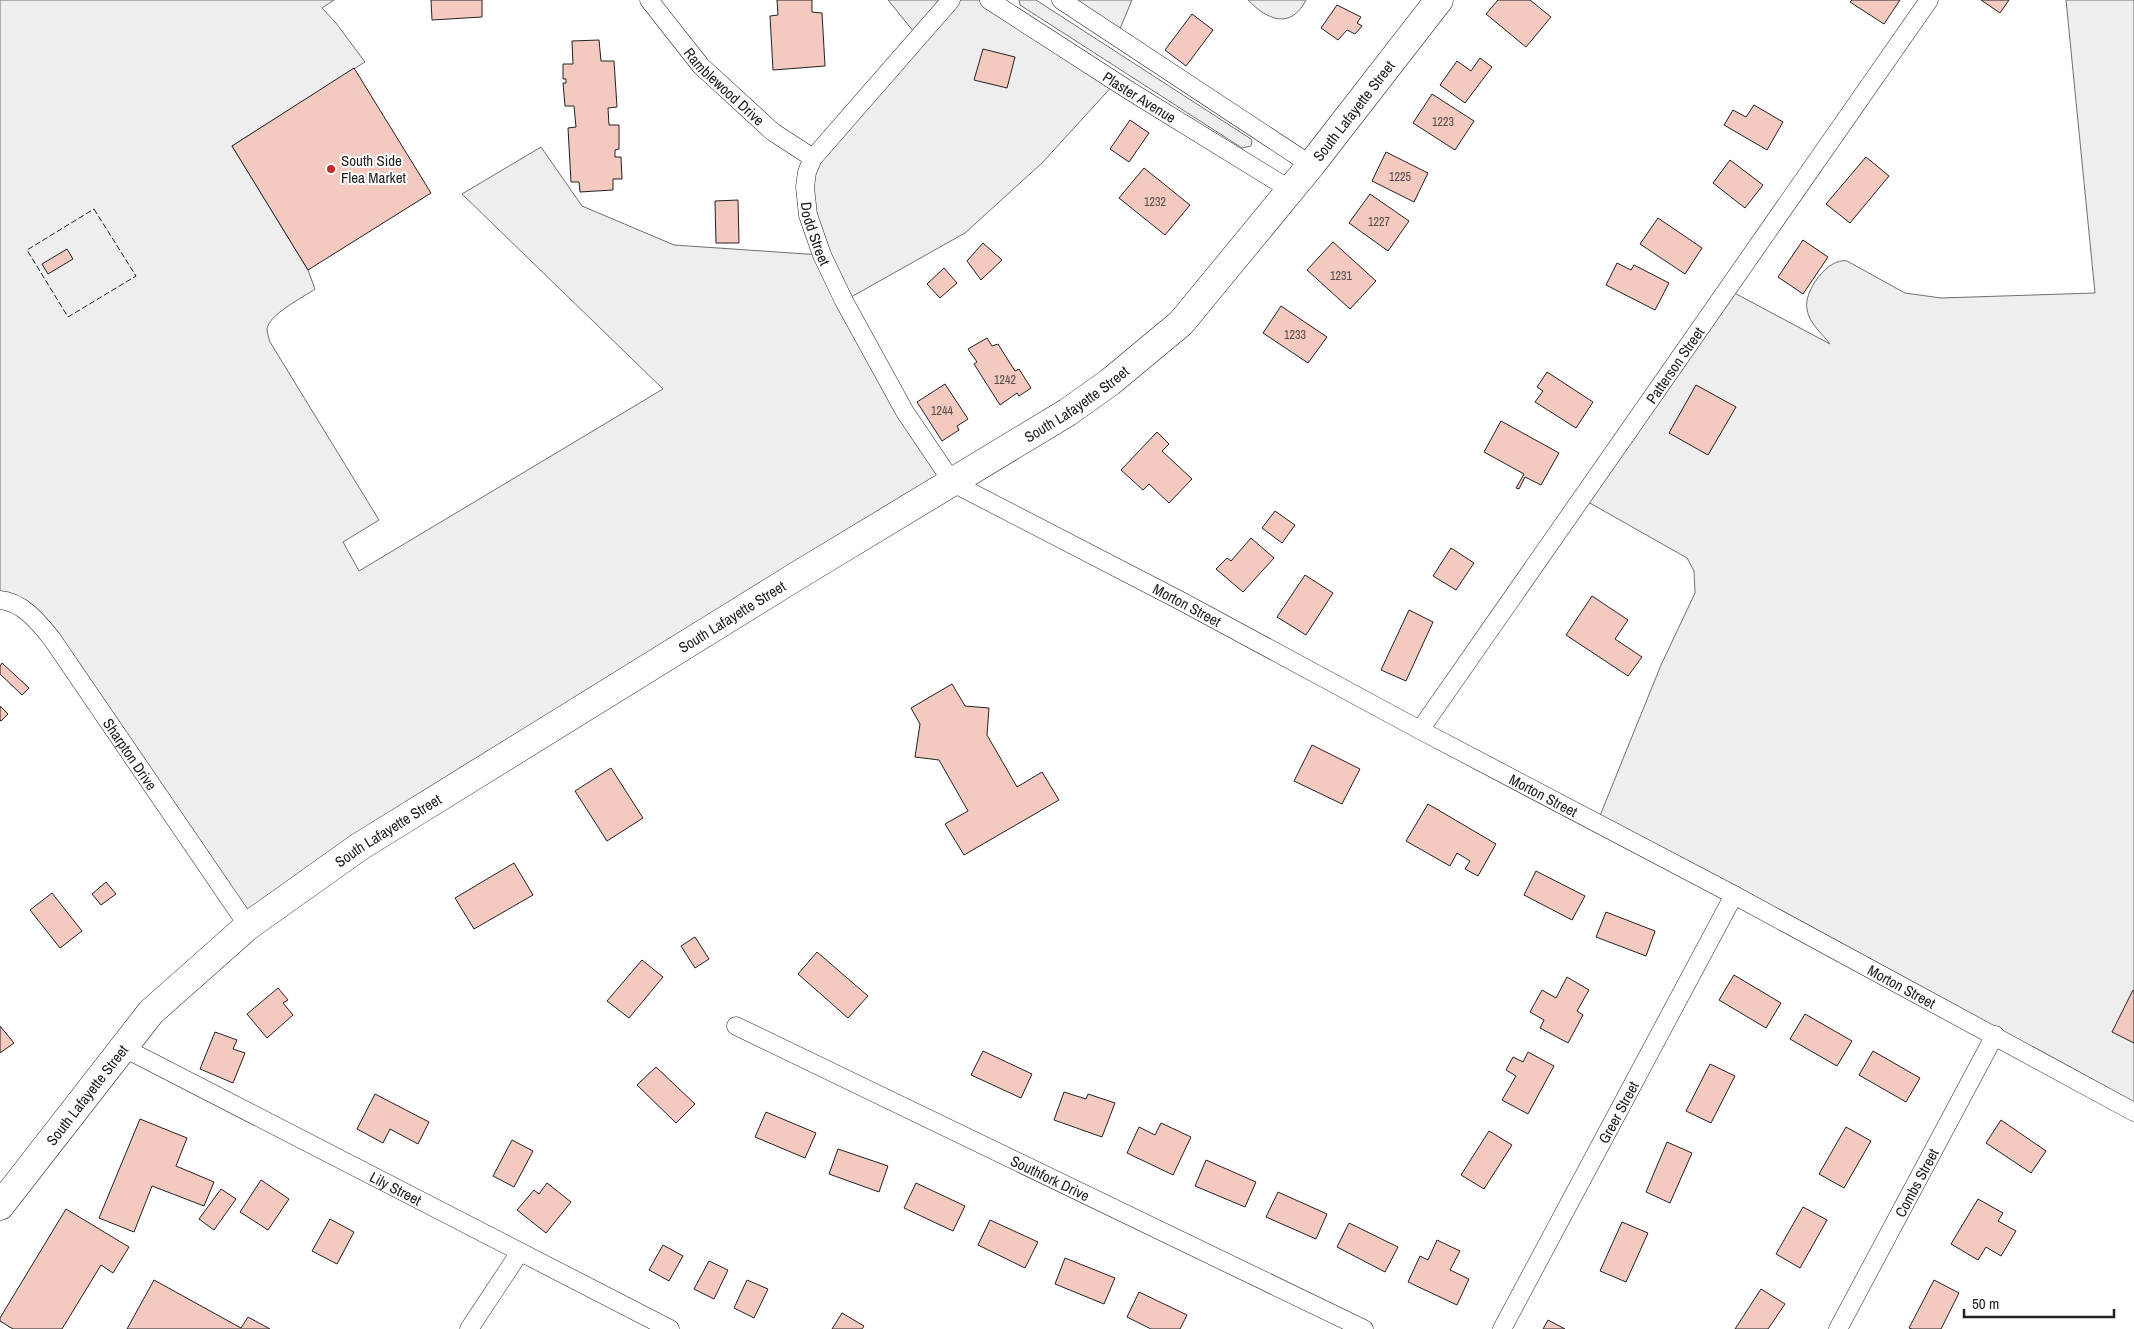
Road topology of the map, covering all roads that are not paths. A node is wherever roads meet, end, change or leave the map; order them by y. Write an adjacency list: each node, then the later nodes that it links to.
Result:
1 (649, 0): 7 (street, Ramblewood Drive)
2 (951, 0): 7 (street, Dodd Street)
3 (989, 0): 9 (street, Plaster Avenue)
4 (1061, 0): 8 (street)
5 (1440, 0): 8 (main road, South Lafayette Street)
6 (1929, 0): 12 (street, Patterson Street)
7 (813, 158): 10 (street, Dodd Street)
8 (1310, 165): 9 (main road, South Lafayette Street)
9 (1291, 190): 10 (main road, South Lafayette Street)
10 (953, 483): 12 (street, Morton Street); 14 (main road, South Lafayette Street)
11 (0, 600): 14 (street, Sharpton Drive)
12 (1420, 730): 13 (street, Morton Street)
13 (1734, 895): 16 (street, Morton Street); 24 (street, Greer Street)
14 (248, 926): 17 (main road, South Lafayette Street)
15 (736, 1026): 23 (street, Southfork Drive)
16 (1995, 1035): 18 (street, Morton Street); 25 (street, Combs Street)
17 (122, 1047): 19 (main road, South Lafayette Street); 20 (street, Lily Street)
18 (2134, 1112)
19 (0, 1206)
20 (520, 1252): 21 (street); 22 (street, Lily Street)
21 (469, 1329)
22 (670, 1329)
23 (1364, 1329)
24 (1502, 1329)
25 (1838, 1329)

